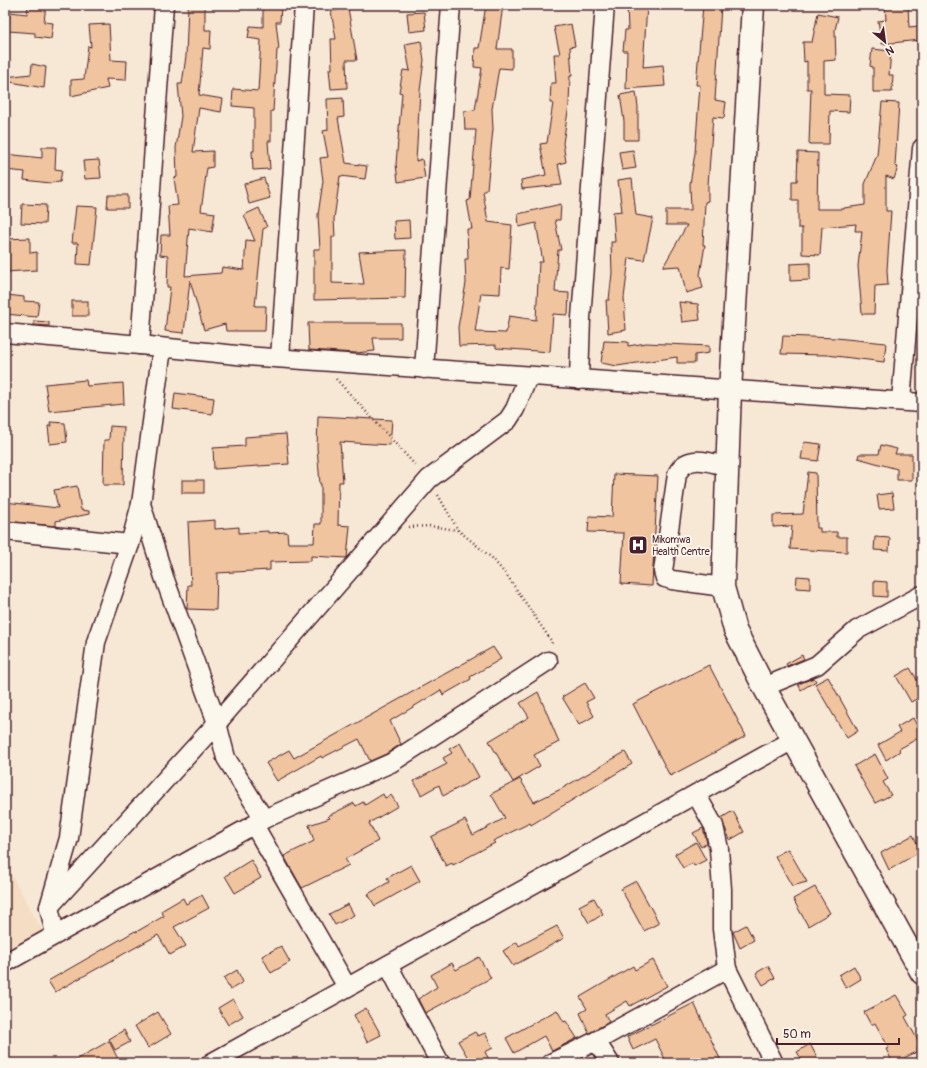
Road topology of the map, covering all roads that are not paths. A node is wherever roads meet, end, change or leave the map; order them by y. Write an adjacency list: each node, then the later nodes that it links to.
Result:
1 (164, 5): 8 (street)
2 (304, 5): 10 (street)
3 (451, 5): 11 (street)
4 (605, 5): 13 (street)
5 (753, 5): 14 (main road)
6 (922, 148): 15 (street)
7 (5, 333): 8 (street)
8 (140, 345): 9 (street)
9 (162, 348): 10 (street); 18 (street)
10 (280, 358): 11 (street)
11 (424, 369): 12 (street)
12 (528, 377): 13 (street); 25 (street)
13 (579, 380): 14 (street)
14 (730, 391): 15 (street); 17 (main road)
15 (901, 401): 16 (street)
16 (922, 403)
17 (728, 467): 21 (main road); 21 (street)
18 (142, 504): 20 (street); 25 (street)
19 (5, 532): 20 (street)
20 (130, 544): 29 (street)
21 (723, 587): 24 (main road)
22 (922, 595): 24 (street)
23 (548, 661): 28 (street)
24 (764, 687): 26 (main road)
25 (217, 723): 28 (street); 29 (street)
26 (793, 740): 27 (street); 34 (main road)
27 (696, 794): 32 (street); 33 (street)
28 (259, 822): 30 (street); 35 (street)
29 (48, 907): 30 (street)
30 (55, 934): 31 (street)
31 (5, 962)
32 (388, 965): 35 (street); 38 (street)
33 (726, 970): 36 (street); 41 (street)
34 (922, 973)
35 (347, 988): 37 (street)
36 (596, 1041): 39 (street); 40 (street)
37 (211, 1063)
38 (440, 1063)
39 (551, 1063)
40 (610, 1063)
41 (774, 1063)

